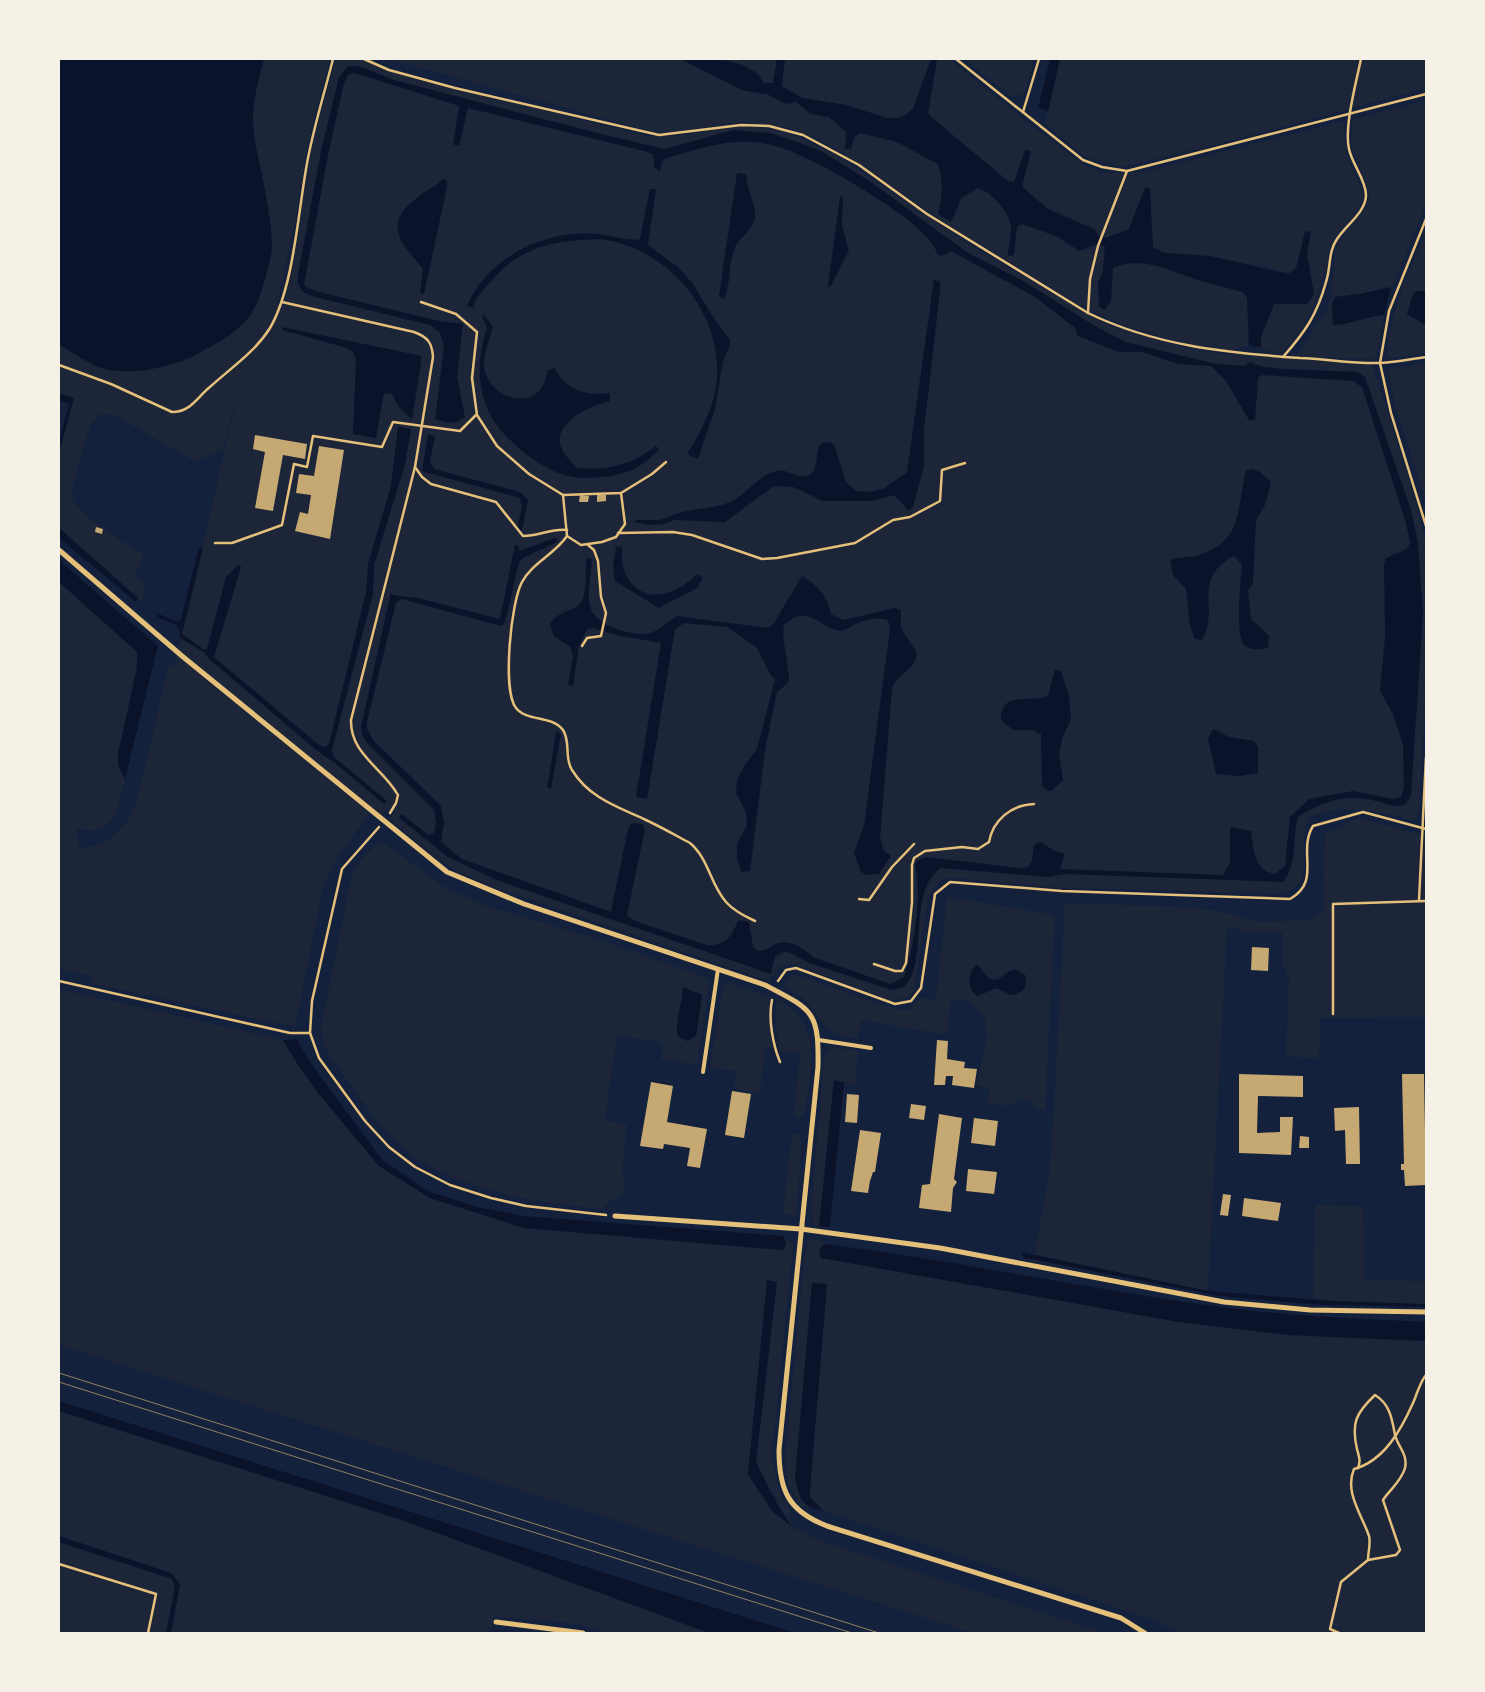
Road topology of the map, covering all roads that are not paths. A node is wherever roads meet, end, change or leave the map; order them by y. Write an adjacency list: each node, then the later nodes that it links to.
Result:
1 (59, 550): 2 (street)
2 (718, 969): 3 (street); 5 (lane)
3 (819, 1040): 4 (lane); 7 (street)
4 (871, 1048)
5 (703, 1072)
6 (615, 1216): 7 (street)
7 (801, 1229): 8 (street); 11 (street)
8 (1426, 1312)
9 (496, 1622): 10 (street)
10 (584, 1633)
11 (1145, 1633)

